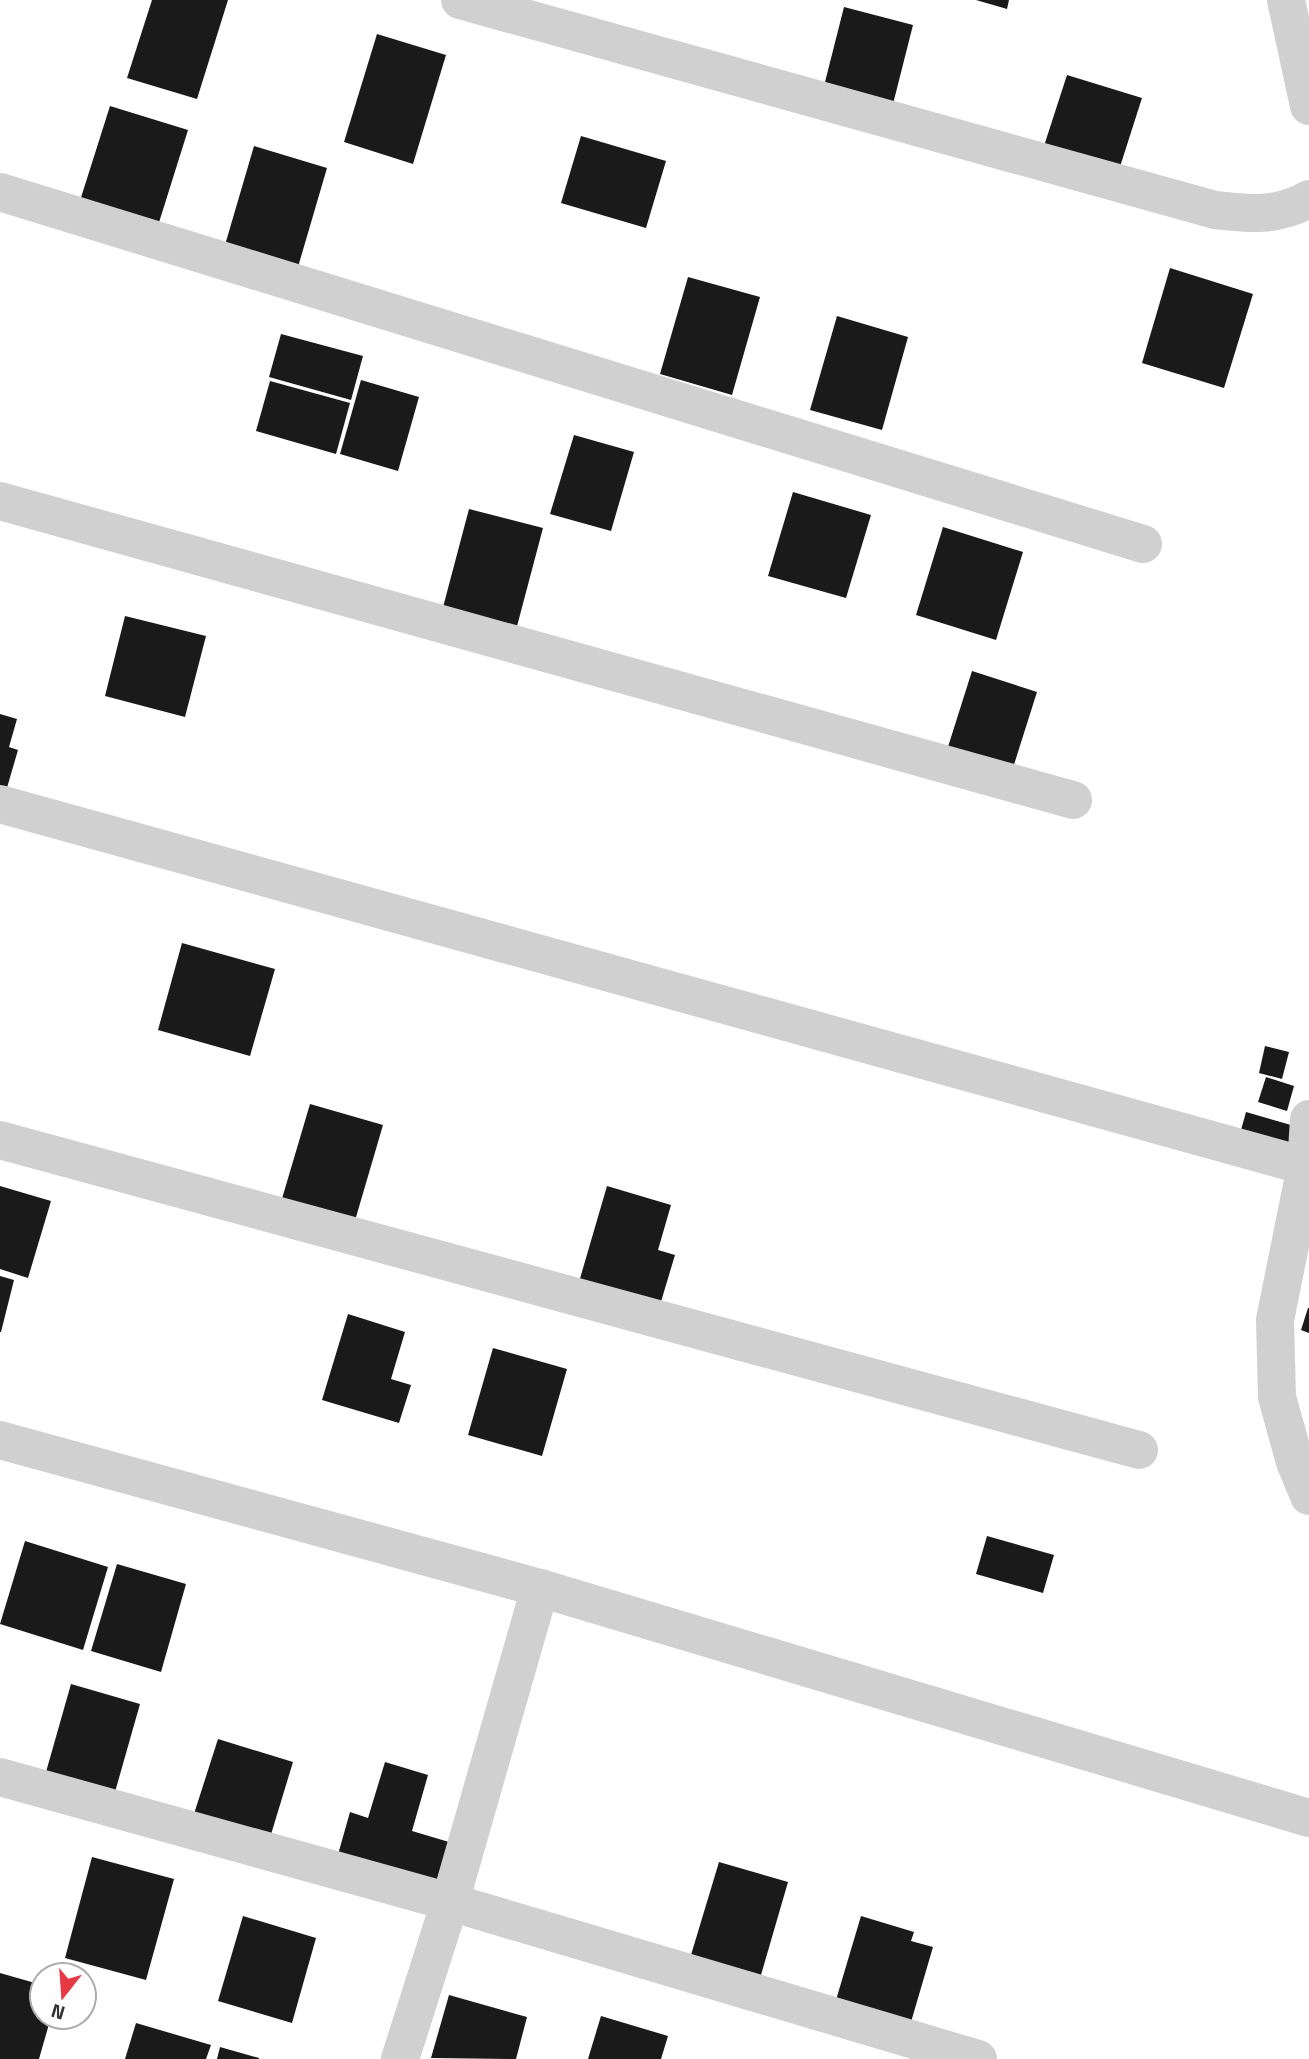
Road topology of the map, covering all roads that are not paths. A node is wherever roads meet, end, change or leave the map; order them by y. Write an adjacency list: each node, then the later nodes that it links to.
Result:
1 (460, 0): 5 (street)
2 (1286, 0): 3 (street)
3 (1309, 106)
4 (0, 192): 7 (street)
5 (1309, 199)
6 (0, 500): 8 (street)
7 (1143, 544)
8 (1073, 800)
9 (0, 804): 12 (street)
10 (1309, 1119): 12 (street)
11 (0, 1140): 14 (street)
12 (1308, 1167): 15 (street)
13 (0, 1440): 16 (street)
14 (1139, 1450)
15 (1309, 1496)
16 (540, 1588): 18 (street); 19 (street)
17 (0, 1777): 19 (street)
18 (1309, 1818)
19 (450, 1902): 20 (street); 21 (street)
20 (400, 2059)
21 (978, 2059)

